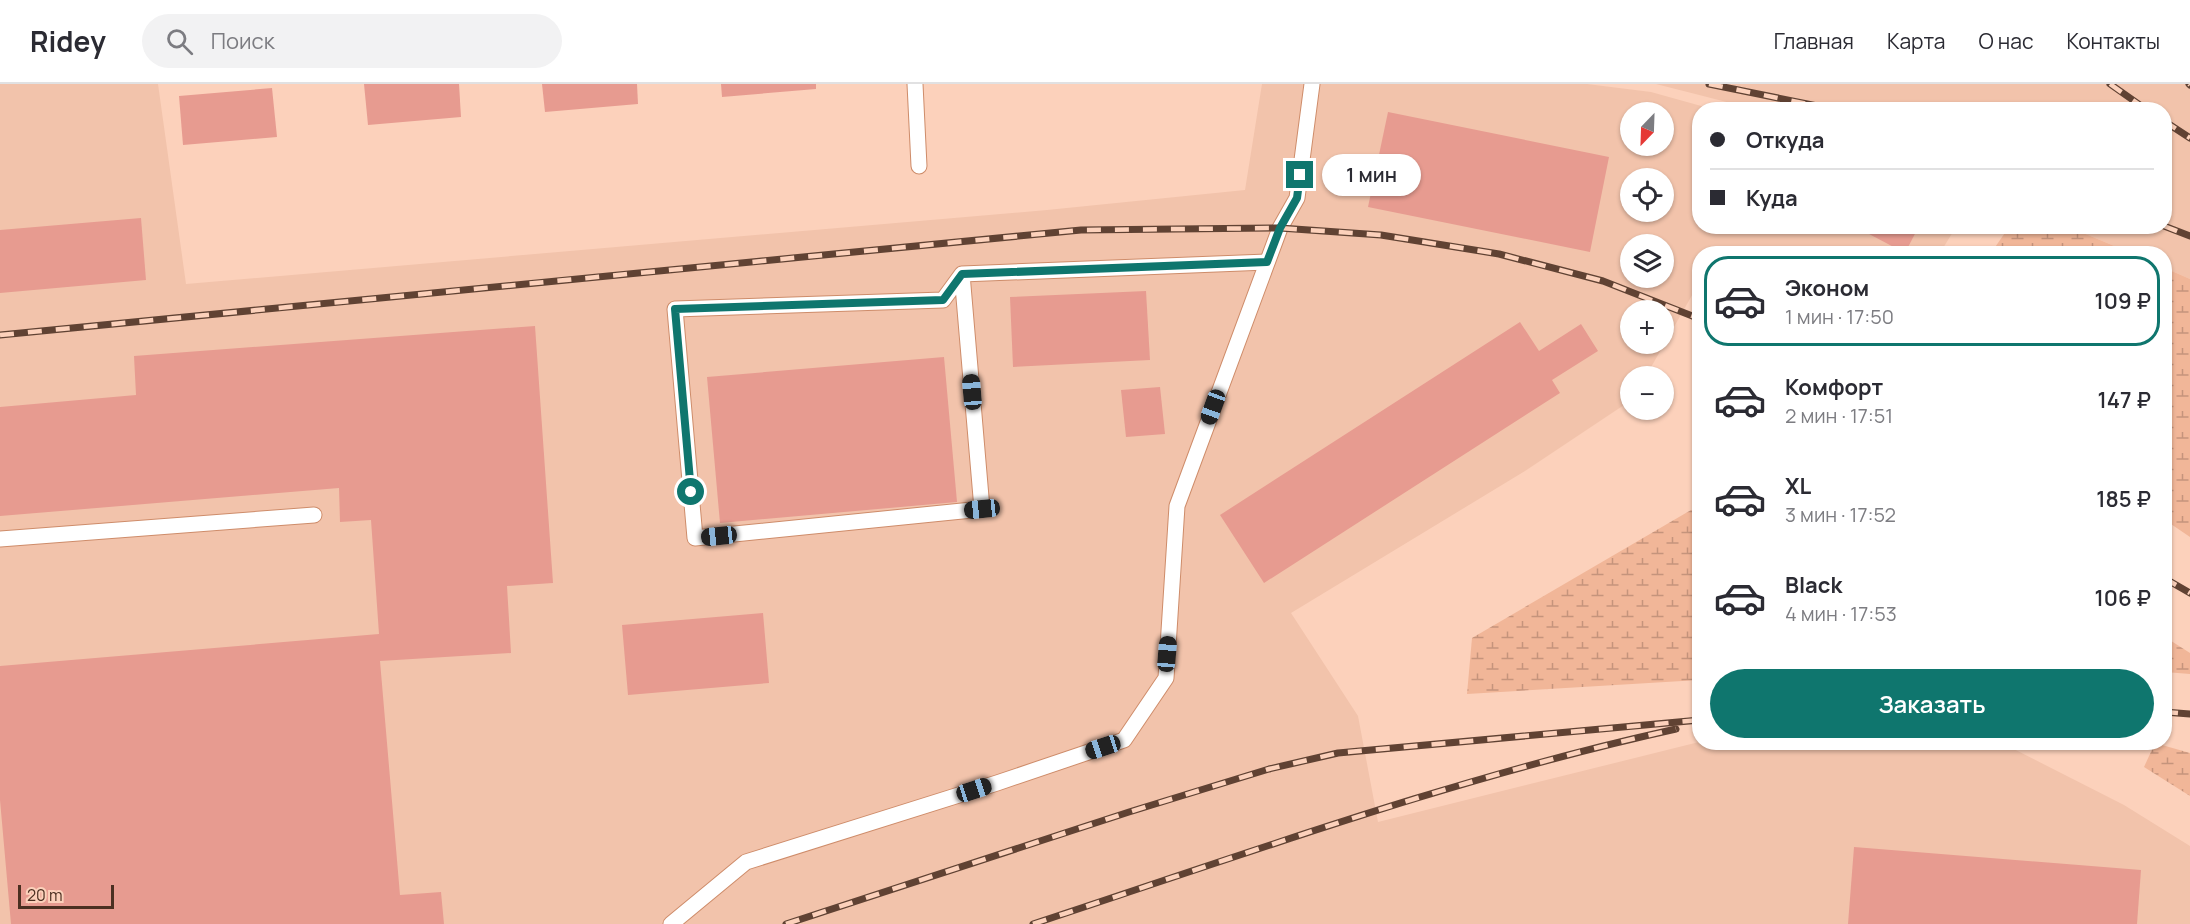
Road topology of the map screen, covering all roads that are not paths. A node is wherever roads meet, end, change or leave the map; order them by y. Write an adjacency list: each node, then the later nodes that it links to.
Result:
1 (915, 84): 3 (lane)
2 (1312, 84): 4 (lane)
3 (919, 166)
4 (1267, 262): 5 (lane); 8 (lane)
5 (962, 274): 5 (lane)
6 (314, 515): 7 (lane)
7 (0, 539)
8 (670, 924)

